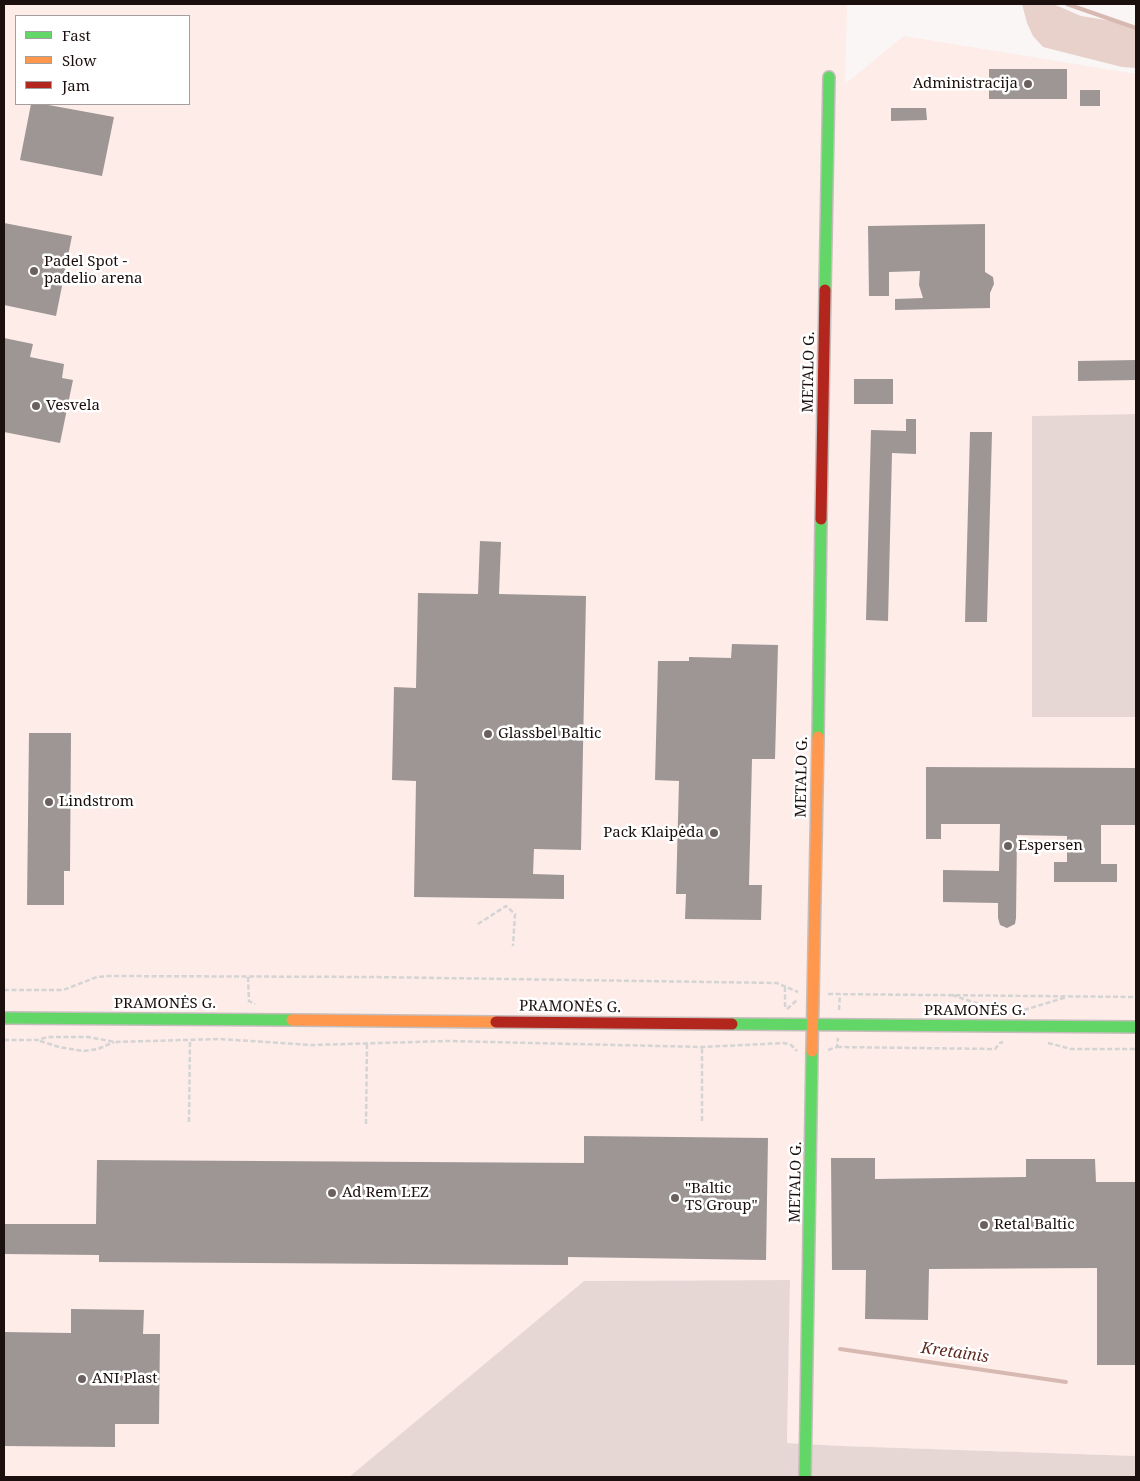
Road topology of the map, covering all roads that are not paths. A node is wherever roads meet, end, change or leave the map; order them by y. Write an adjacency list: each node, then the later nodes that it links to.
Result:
1 (829, 77): 3 (street, METALO G.)
2 (4, 1018): 3 (street, PRAMONĖS G.)
3 (813, 1024): 4 (street, PRAMONĖS G.); 5 (street, METALO G.)
4 (1136, 1027)
5 (805, 1477)

